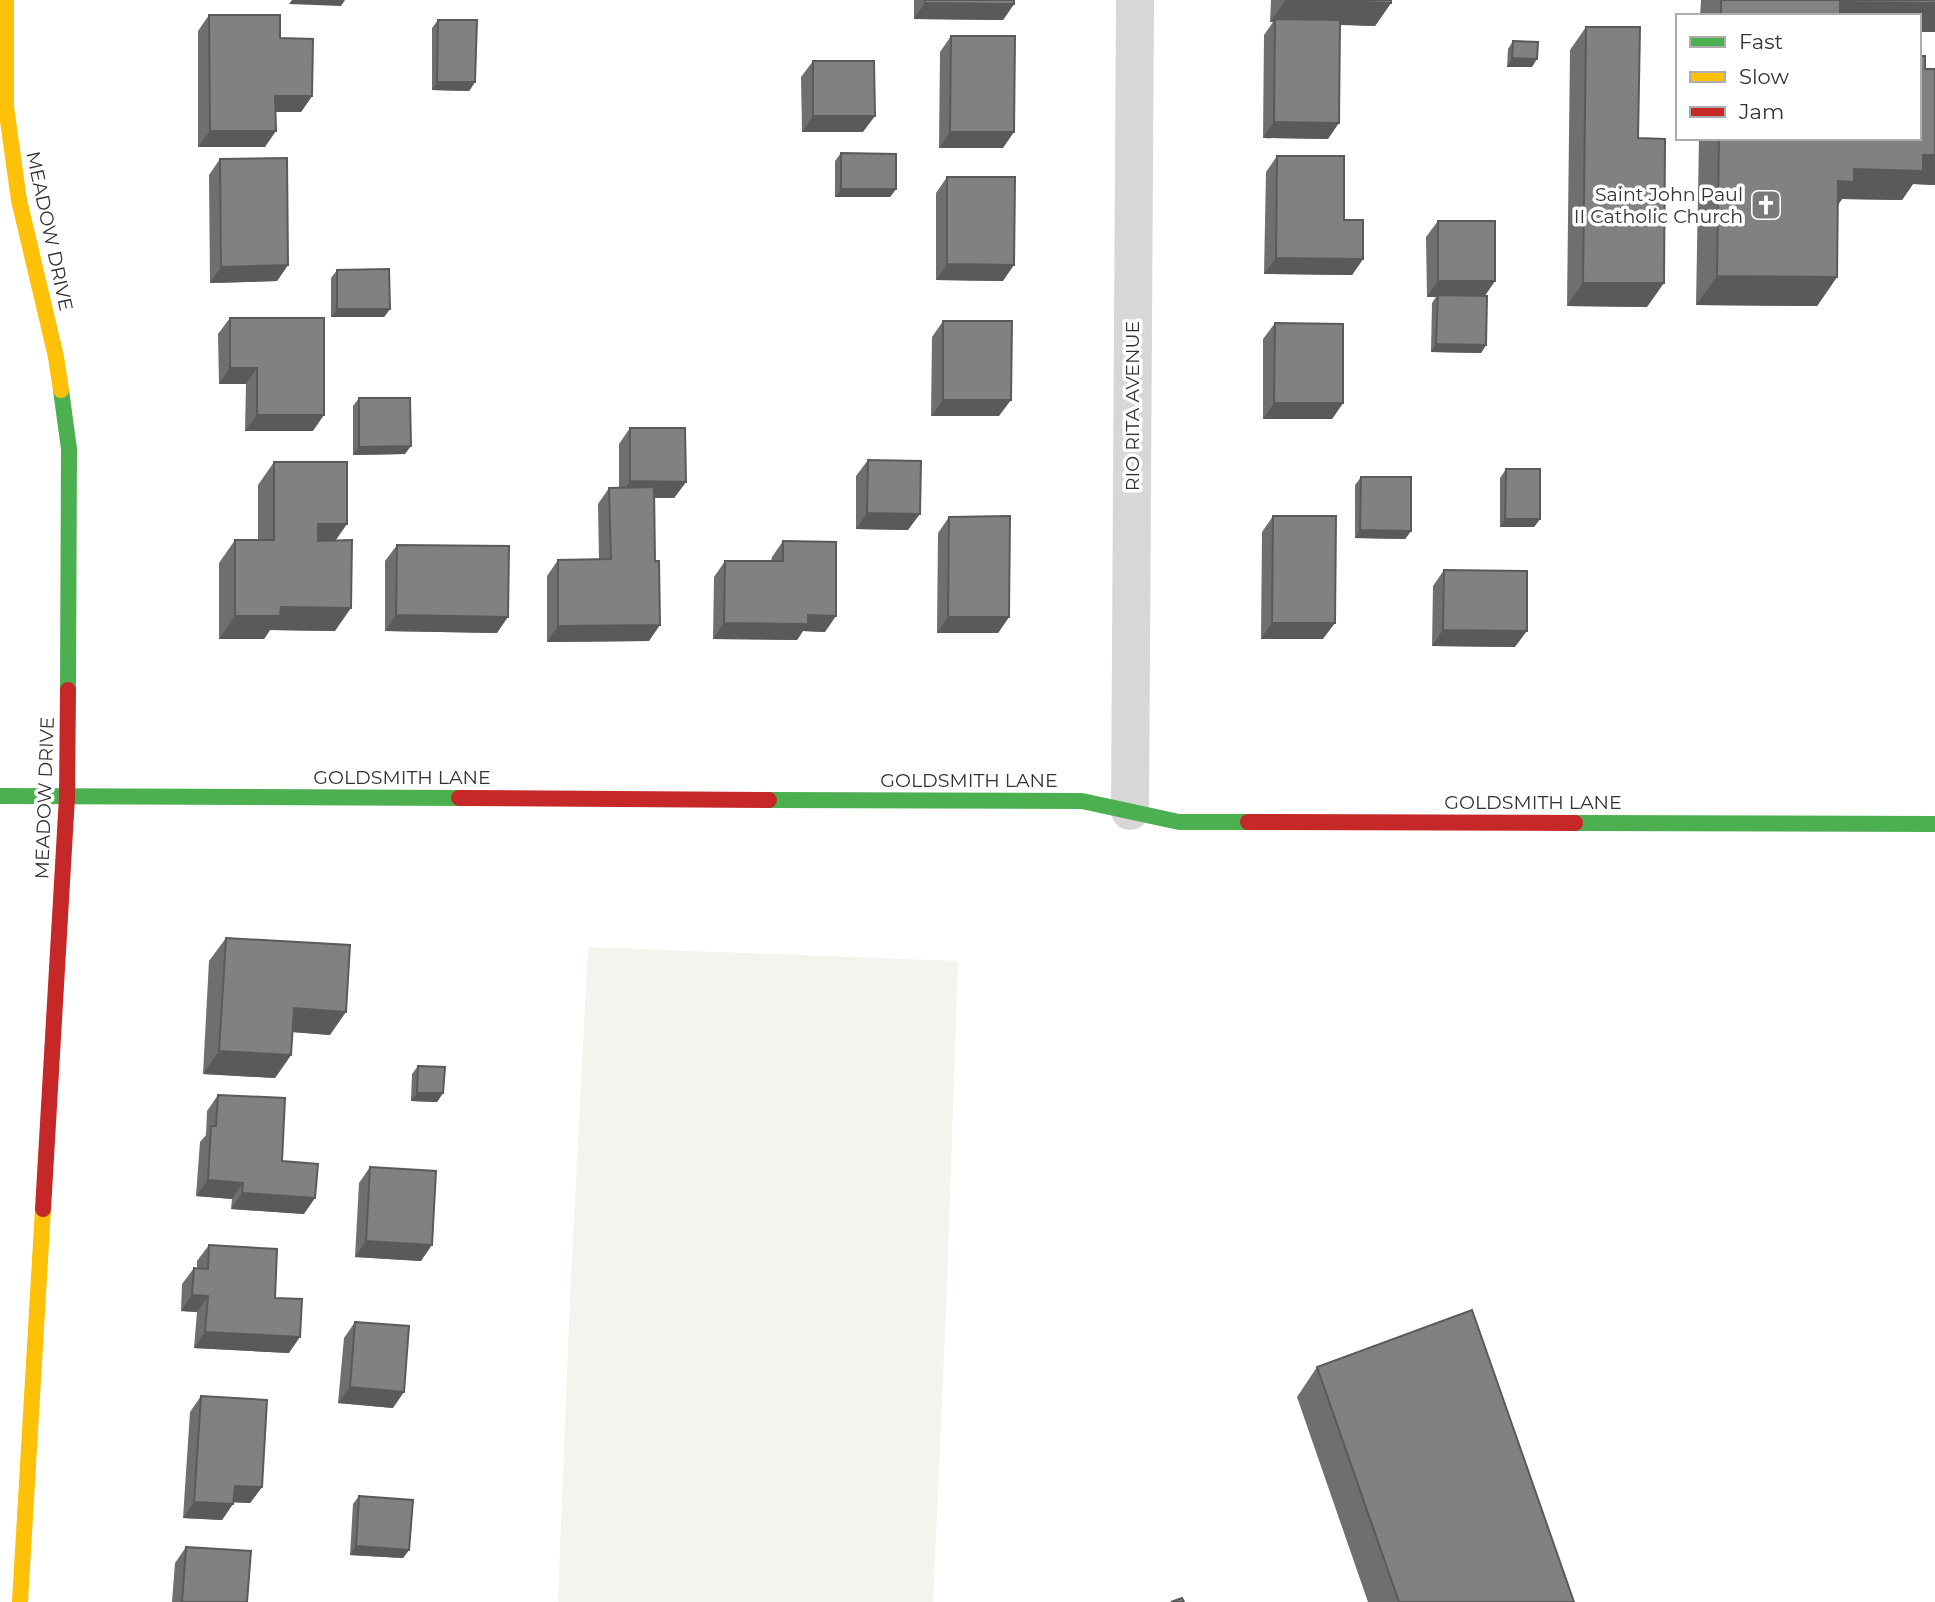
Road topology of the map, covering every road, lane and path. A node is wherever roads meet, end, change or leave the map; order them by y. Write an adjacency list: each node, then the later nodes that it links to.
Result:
1 (6, 0): 4 (street, MEADOW DRIVE)
2 (1135, 0): 5 (street, RIO RITA AVENUE)
3 (0, 796): 4 (street, GOLDSMITH LANE)
4 (67, 797): 5 (street, GOLDSMITH LANE); 7 (street, MEADOW DRIVE)
5 (1130, 811): 6 (street, GOLDSMITH LANE)
6 (1935, 824)
7 (20, 1602)

